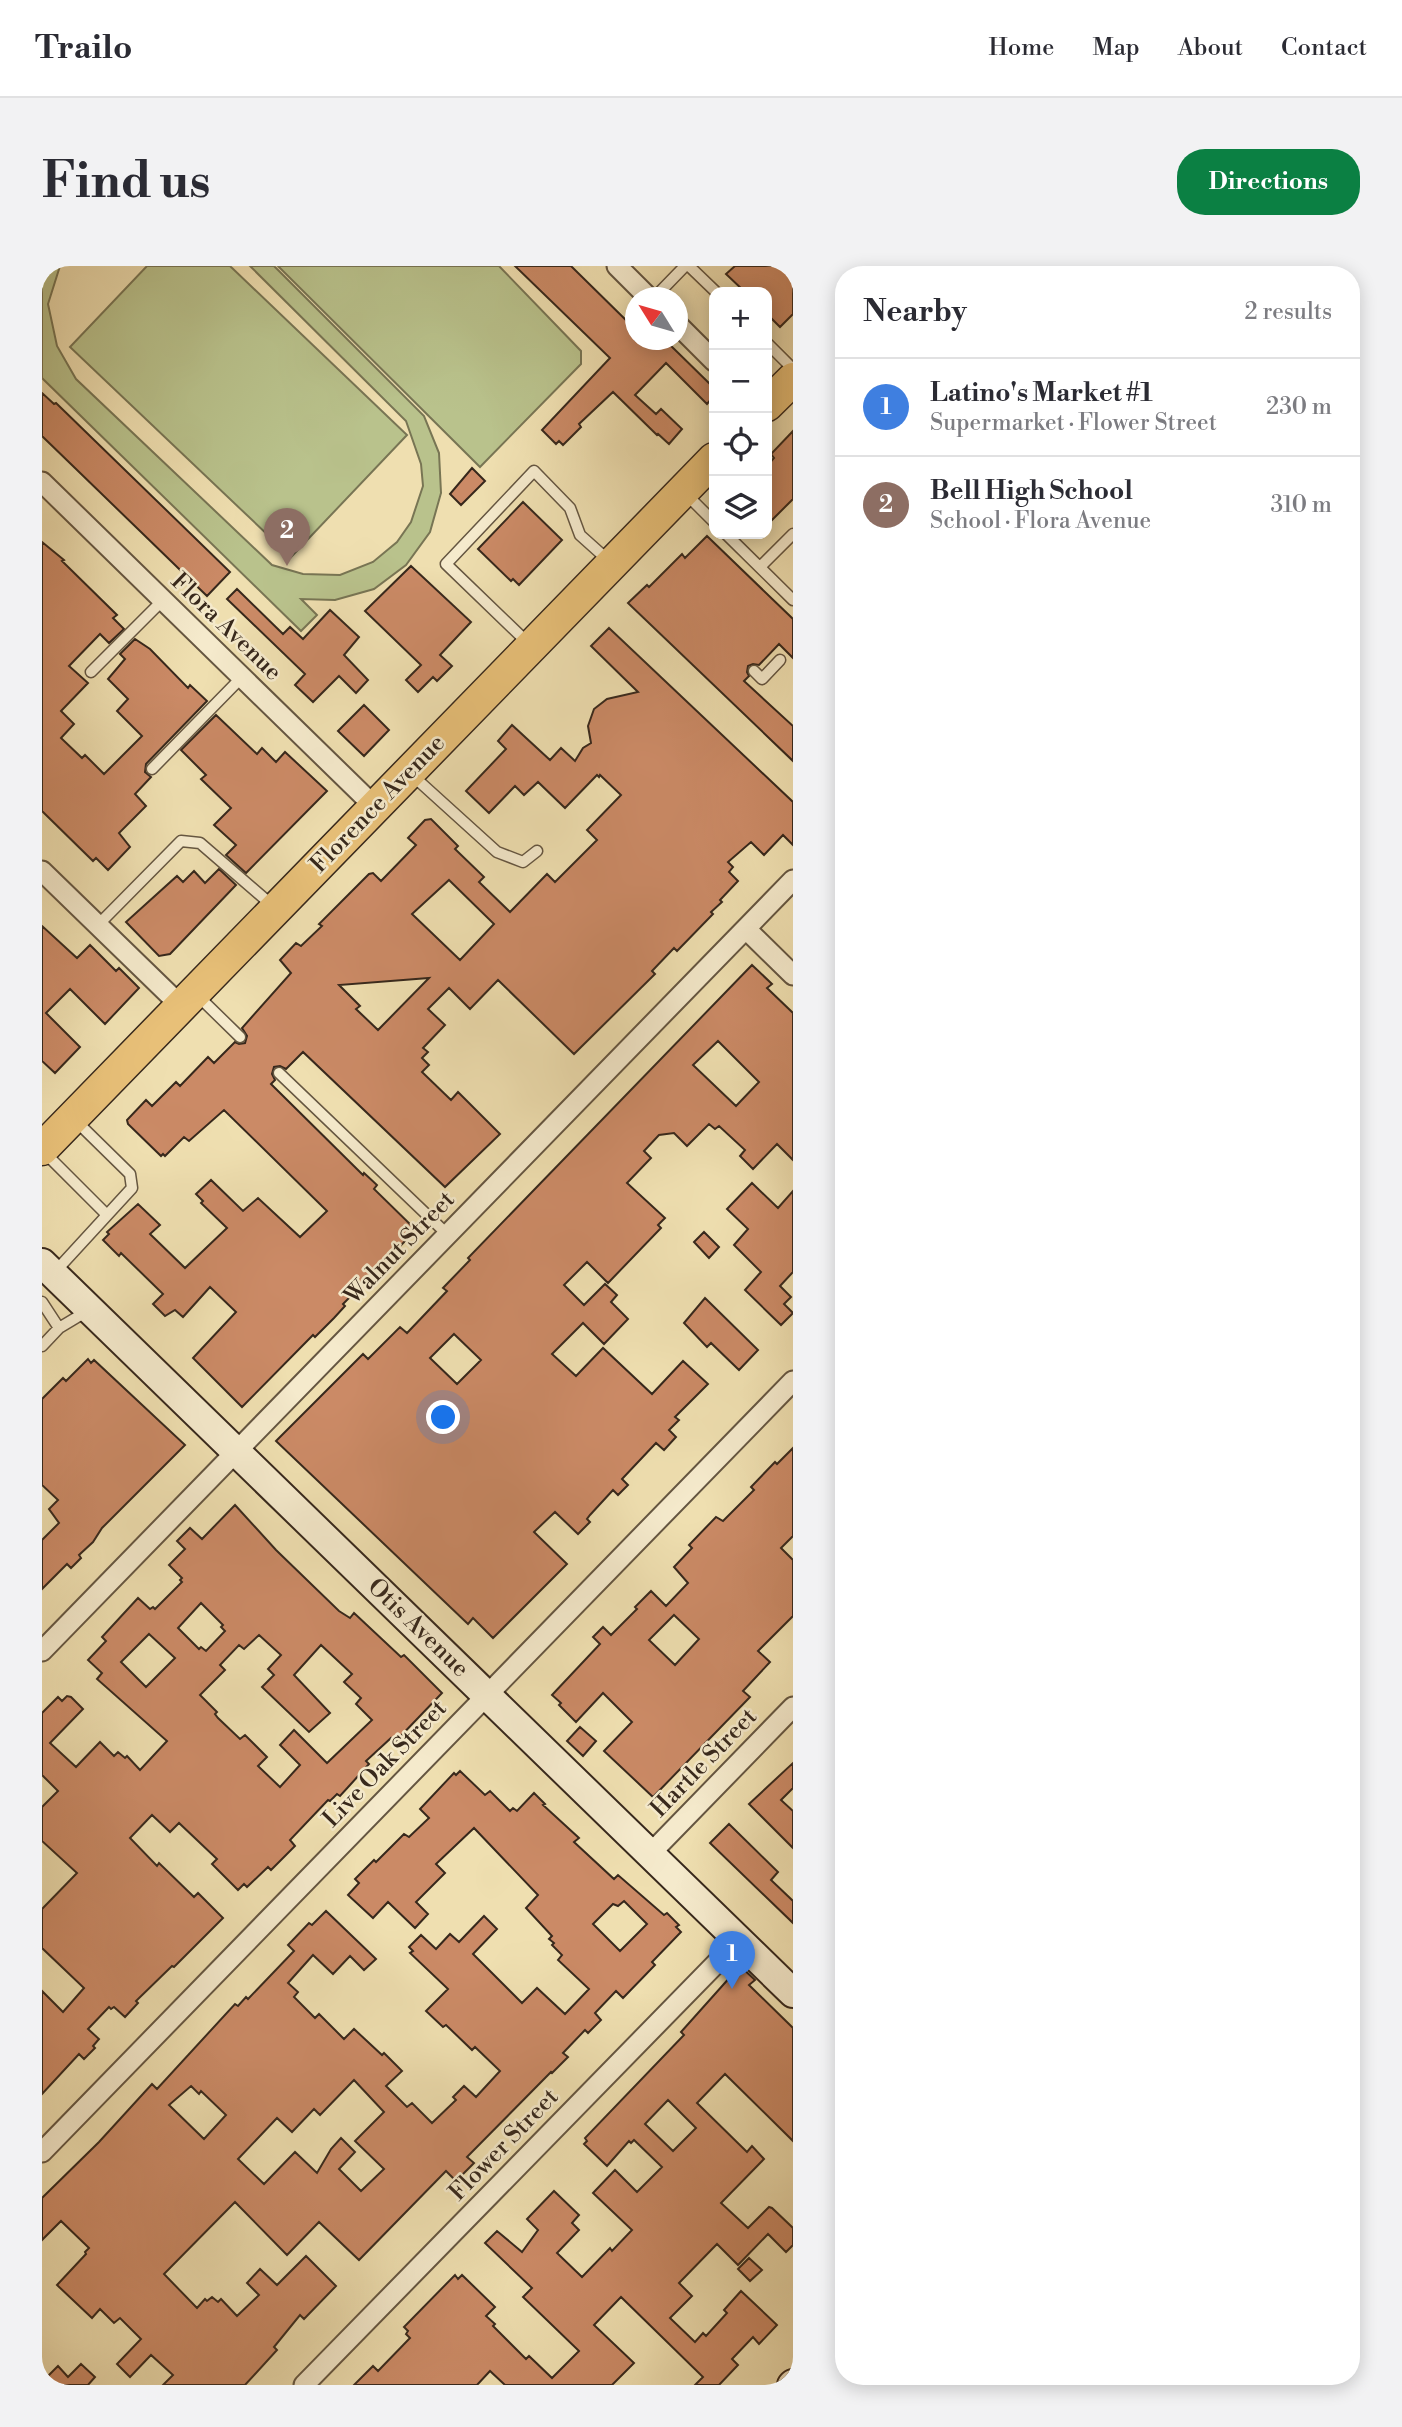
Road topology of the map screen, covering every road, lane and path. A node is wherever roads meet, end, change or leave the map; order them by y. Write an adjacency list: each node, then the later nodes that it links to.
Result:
1 (617, 266): 3 (street)
2 (687, 266): 4 (lane); 5 (lane)
3 (638, 287)
4 (665, 287)
5 (710, 287)
6 (688, 336): 8 (street)
7 (770, 350): 9 (lane)
8 (709, 356)
9 (786, 388)
10 (709, 464): 12 (main road, Florence Avenue)
11 (42, 482): 18 (street, Flora Avenue)
12 (683, 491): 13 (lane); 16 (main road, Florence Avenue)
13 (709, 517)
14 (731, 539): 17 (lane)
15 (791, 539): 17 (lane)
16 (612, 564): 20 (main road, Florence Avenue); 20 (lane)
17 (760, 567): 19 (lane)
18 (163, 600): 23 (lane); 24 (street, Flora Avenue)
19 (793, 600)
20 (532, 646): 26 (main road, Florence Avenue)
21 (780, 660): 22 (lane)
22 (754, 671)
23 (91, 672)
24 (242, 677): 25 (lane); 27 (street, Flora Avenue)
25 (152, 769)
26 (409, 773): 27 (main road, Florence Avenue); 28 (lane)
27 (375, 807): 31 (main road, Florence Avenue)
28 (537, 850)
29 (42, 871): 32 (street)
30 (793, 880): 33 (street, Walnut Street)
31 (276, 909): 32 (lane); 35 (main road, Florence Avenue)
32 (98, 925): 35 (street)
33 (746, 929): 34 (street); 41 (street, Walnut Street)
34 (793, 975)
35 (188, 999): 36 (lane); 38 (main road, Florence Avenue)
36 (240, 1037)
37 (279, 1073): 41 (lane)
38 (73, 1118): 39 (main road, Florence Avenue); 40 (lane)
39 (42, 1150): 40 (lane)
40 (107, 1215): 42 (lane)
41 (448, 1235): 48 (street, Walnut Street)
42 (48, 1268): 44 (street, Otis Avenue)
43 (42, 1302): 45 (lane)
44 (90, 1310): 45 (lane); 48 (street, Otis Avenue)
45 (59, 1328): 46 (lane)
46 (42, 1346)
47 (793, 1381): 50 (street, Live Oak Street)
48 (236, 1452): 49 (street, Walnut Street); 50 (street, Otis Avenue)
49 (42, 1651)
50 (487, 1695): 52 (street, Otis Avenue); 55 (street, Live Oak Street)
51 (793, 1707): 52 (street, Hartle Street)
52 (650, 1854): 53 (street, Otis Avenue)
53 (739, 1940): 54 (street, Otis Avenue); 56 (street, Flower Street)
54 (793, 1993)
55 (42, 2151)
56 (304, 2385)

